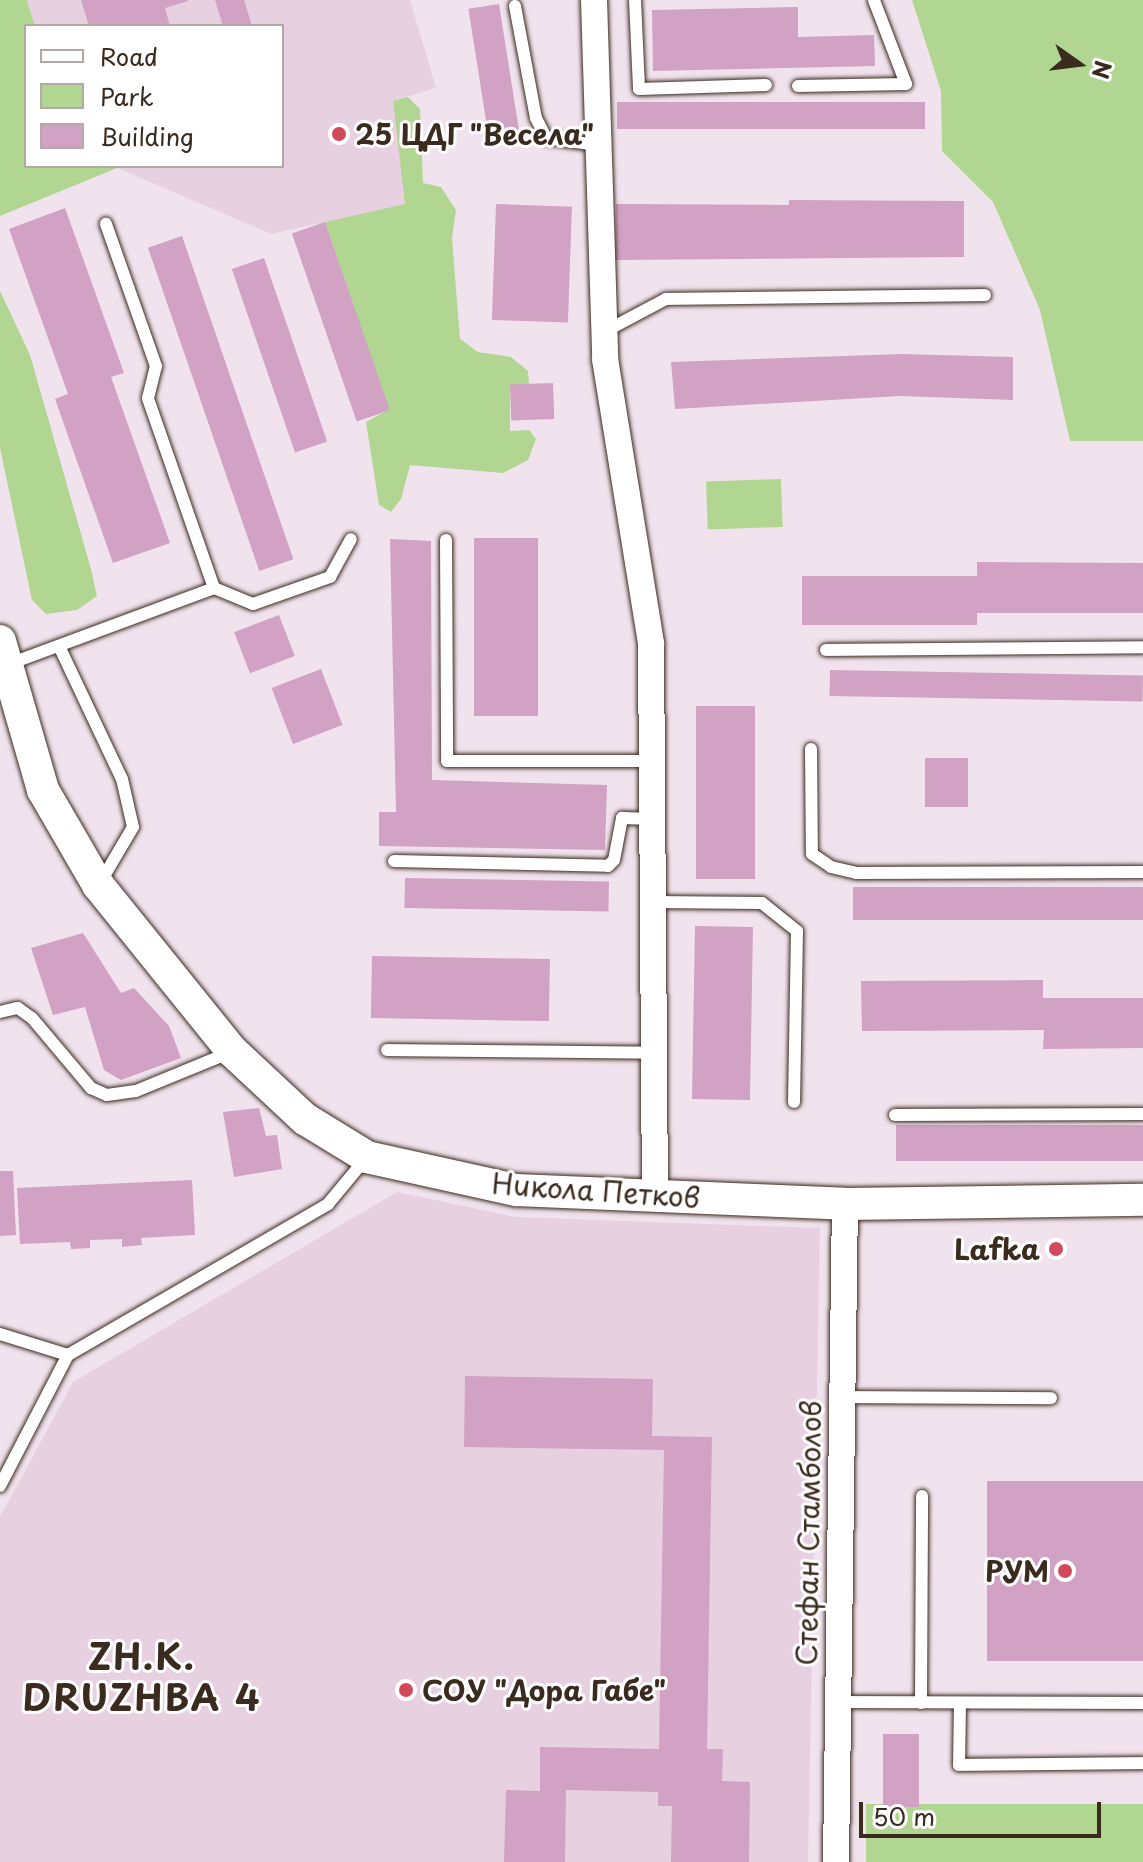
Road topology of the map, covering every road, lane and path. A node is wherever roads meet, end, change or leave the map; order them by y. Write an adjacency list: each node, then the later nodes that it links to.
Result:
1 (594, 0): 7 (street)
2 (635, 0): 5 (lane)
3 (874, 0): 6 (lane)
4 (515, 6): 7 (lane)
5 (766, 85)
6 (798, 86)
7 (597, 145): 10 (street)
8 (106, 224): 13 (lane)
9 (985, 295): 10 (lane)
10 (604, 332): 19 (street)
11 (351, 539): 13 (lane)
12 (446, 540): 19 (lane)
13 (214, 588): 14 (lane)
14 (59, 646): 17 (lane); 23 (lane)
15 (1143, 647): 16 (lane)
16 (826, 650)
17 (3, 653): 23 (street, Никола Петков)
18 (811, 749): 22 (lane)
19 (652, 761): 20 (street)
20 (652, 819): 21 (lane); 24 (street)
21 (394, 861)
22 (1143, 872)
23 (98, 885): 27 (street, Никола Петков)
24 (652, 902): 28 (street); 29 (lane)
25 (0, 1012): 27 (lane)
26 (387, 1050): 28 (lane)
27 (232, 1051): 32 (street, Никола Петков)
28 (654, 1053): 33 (street)
29 (794, 1102)
30 (1143, 1114): 31 (lane)
31 (895, 1115)
32 (367, 1157): 33 (street, Никола Петков); 37 (lane)
33 (655, 1196): 35 (street, Никола Петков)
34 (1143, 1200): 35 (street, Никола Петков)
35 (845, 1204): 38 (street, Стефан Стамболов)
36 (0, 1334): 37 (lane)
37 (68, 1355): 40 (lane)
38 (842, 1397): 39 (lane); 42 (street, Стефан Стамболов)
39 (1051, 1398)
40 (0, 1486)
41 (922, 1496): 43 (lane)
42 (838, 1702): 43 (lane); 47 (street, Стефан Стамболов)
43 (921, 1703): 44 (lane)
44 (960, 1703): 45 (lane); 46 (lane)
45 (1143, 1703)
46 (1143, 1763)
47 (836, 1862)

